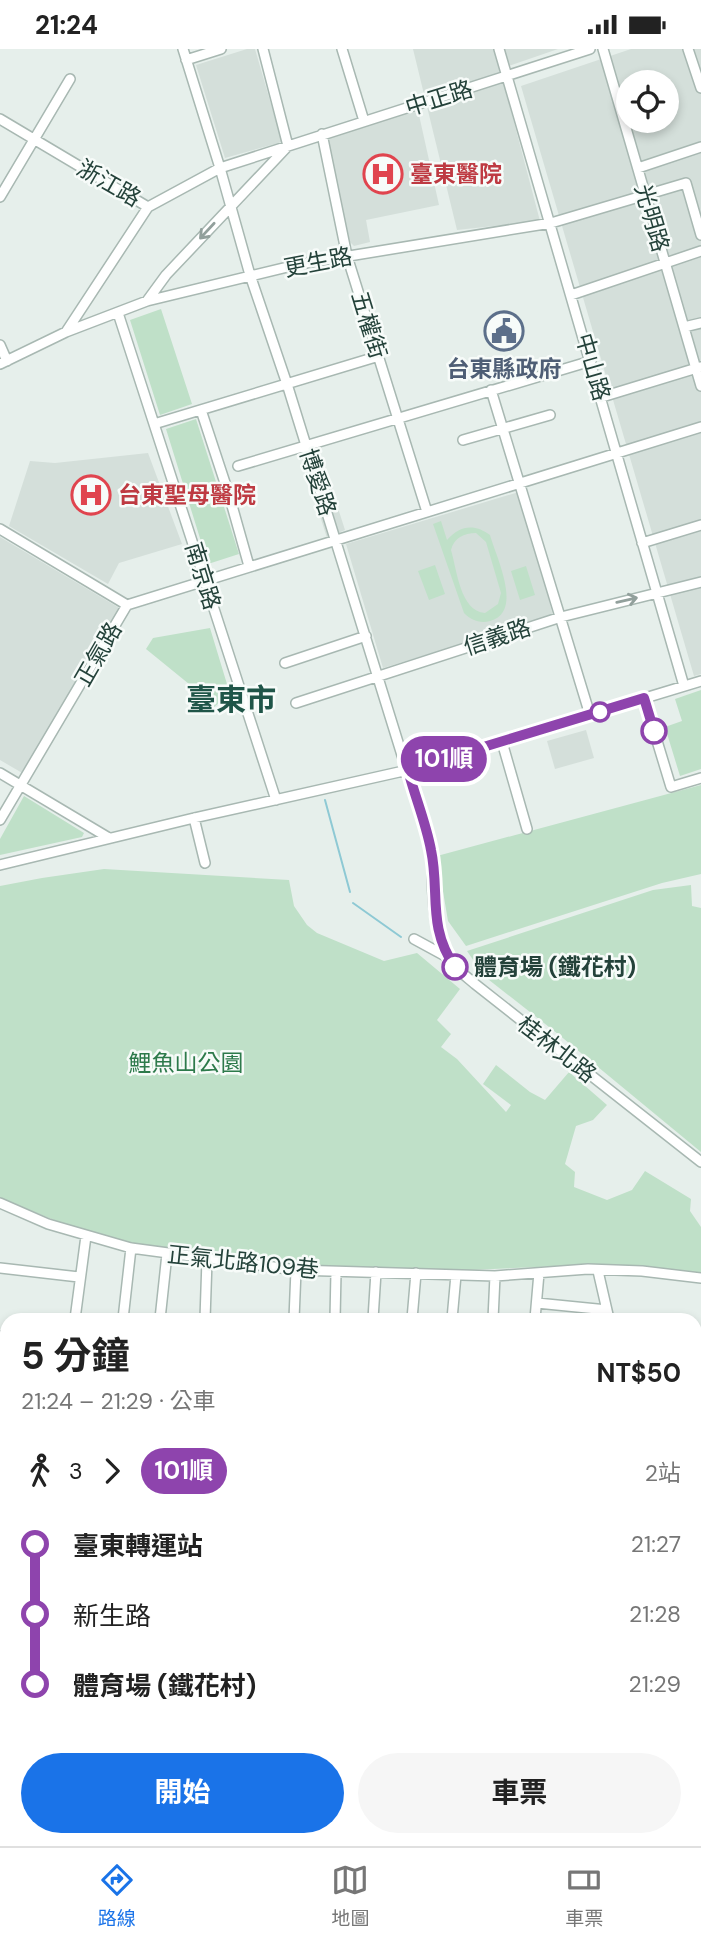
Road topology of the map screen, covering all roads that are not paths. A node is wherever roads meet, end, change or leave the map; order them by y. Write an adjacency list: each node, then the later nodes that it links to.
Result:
1 (183, 49): 9 (street, 博愛路)
2 (221, 49): 9 (street)
3 (262, 49): 17 (street)
4 (342, 49): 14 (street)
5 (499, 49): 10 (street, 中山路)
6 (590, 49): 10 (street, 中正路)
7 (603, 49): 20 (street, 光明路)
8 (688, 49): 12 (street)
9 (186, 60): 19 (street, 博愛路)
10 (508, 76): 14 (street, 中正路); 25 (street, 中山路)
11 (70, 79): 16 (street)
12 (701, 87)
13 (0, 119): 16 (street, 浙江路)
14 (364, 121): 15 (street, 中正路)
15 (322, 134): 17 (street, 中正路); 28 (street, 五權街)
16 (33, 139): 22 (street); 24 (street, 浙江路)
17 (288, 146): 19 (street, 中正路); 23 (street, 中正路)
18 (701, 148): 20 (street)
19 (220, 168): 23 (street, 博愛路); 24 (street, 浙江路)
20 (638, 168): 21 (street, 光明路)
21 (645, 194): 25 (street, 更生路); 26 (street, 更生路); 29 (street, 光明路)
22 (0, 197)
23 (231, 205): 30 (street, 博愛路); 32 (street, 中正路, one-way to 32)
24 (148, 207): 36 (street)
25 (551, 223): 28 (street, 更生路); 31 (street, 中山路)
26 (701, 235)
27 (701, 251): 29 (street)
28 (347, 255): 30 (street, 更生路); 38 (street, 五權街)
29 (665, 262): 31 (street); 35 (street, 光明路)
30 (250, 275): 32 (street, 更生路); 42 (street, 博愛路)
31 (571, 295): 39 (street, 中山路)
32 (147, 301): 33 (street, 更生路)
33 (118, 313): 36 (street, 更生路); 49 (street, 南京路)
34 (701, 323): 35 (street)
35 (684, 327): 41 (street, 光明路)
36 (66, 332): 40 (street, 更生路)
37 (0, 345): 40 (street)
38 (379, 356): 42 (street); 48 (street, 五權街)
39 (591, 361): 44 (street); 45 (street, 中山路)
40 (4, 362)
41 (698, 368): 43 (street, 光明路); 45 (street)
42 (287, 384): 46 (street); 53 (street, 博愛路)
43 (701, 386)
44 (491, 390): 48 (street); 51 (street)
45 (602, 397): 54 (street, 中山路)
46 (201, 410): 49 (street); 62 (street)
47 (550, 415): 51 (street)
48 (398, 418): 53 (street); 57 (street, 五權街)
49 (154, 424): 63 (street, 南京路)
50 (701, 427): 54 (street)
51 (502, 429): 52 (street); 56 (street)
52 (463, 440)
53 (306, 446): 55 (street); 60 (street, 博愛路)
54 (617, 454): 56 (street, 正氣路); 61 (street, 中山路)
55 (238, 466)
56 (519, 484): 57 (street, 正氣路); 67 (street)
57 (428, 512): 60 (street, 正氣路)
58 (701, 525): 61 (street)
59 (0, 529): 66 (street)
60 (336, 540): 62 (street, 正氣路); 68 (street, 博愛路)
61 (642, 543): 65 (street, 中山路)
62 (249, 566): 63 (street, 正氣路)
63 (205, 580): 66 (street, 正氣路); 81 (street, 南京路)
64 (701, 582): 65 (street, 信義路)
65 (657, 593): 67 (street, 信義路, one-way to 65); 72 (street, 中山路)
66 (127, 605): 80 (street, 正氣路)
67 (561, 617): 70 (street, 信義路); 75 (street)
68 (366, 636): 69 (street); 70 (street, 博愛路)
69 (285, 663)
70 (378, 676): 74 (street, 信義路); 77 (street, 博愛路)
71 (701, 681): 72 (street)
72 (684, 686): 73 (street)
73 (644, 698): 75 (street); 79 (street)
74 (296, 703)
75 (590, 715): 76 (street)
76 (502, 742): 77 (street); 84 (street)
77 (408, 770): 81 (street); 88 (street, 博愛路)
78 (0, 773): 80 (street)
79 (701, 778)
80 (20, 786): 83 (street, 正氣路); 85 (street)
81 (275, 800): 82 (street)
82 (194, 818): 85 (street); 86 (street)
83 (0, 820)
84 (527, 829)
85 (109, 838): 87 (street)
86 (205, 863)
87 (0, 865)
88 (435, 919): 90 (street, 桂林北路)
89 (414, 939): 90 (street)
90 (449, 958): 91 (street, 桂林北路)
91 (701, 1162)
92 (0, 1203): 93 (street, 正氣北路109巷)
93 (86, 1236): 94 (street, 正氣北路109巷); 106 (street)
94 (131, 1248): 95 (street, 正氣北路109巷); 110 (street)
95 (167, 1254): 96 (street, 正氣北路109巷); 111 (street)
96 (207, 1260): 98 (street, 正氣北路109巷); 112 (street)
97 (0, 1268): 106 (street)
98 (296, 1271): 100 (street, 正氣北路109巷); 113 (street)
99 (598, 1271): 103 (street, 正氣北路109巷); 107 (street, 正氣北路109巷); 121 (street)
100 (337, 1272): 101 (street, 正氣北路109巷); 114 (street)
101 (376, 1272): 102 (street, 正氣北路109巷); 115 (street)
102 (416, 1273): 104 (street, 正氣北路109巷); 116 (street)
103 (539, 1273): 105 (street, 正氣北路109巷); 108 (street)
104 (456, 1275): 105 (street, 正氣北路109巷); 117 (street)
105 (495, 1276): 118 (street)
106 (79, 1277): 109 (street)
107 (701, 1278)
108 (537, 1303): 119 (street); 120 (street)
109 (76, 1313)
110 (124, 1313)
111 (161, 1313)
112 (205, 1313)
113 (294, 1313)
114 (335, 1313)
115 (373, 1313)
116 (413, 1313)
117 (453, 1313)
118 (493, 1313)
119 (536, 1313)
120 (596, 1313)
121 (608, 1313)

